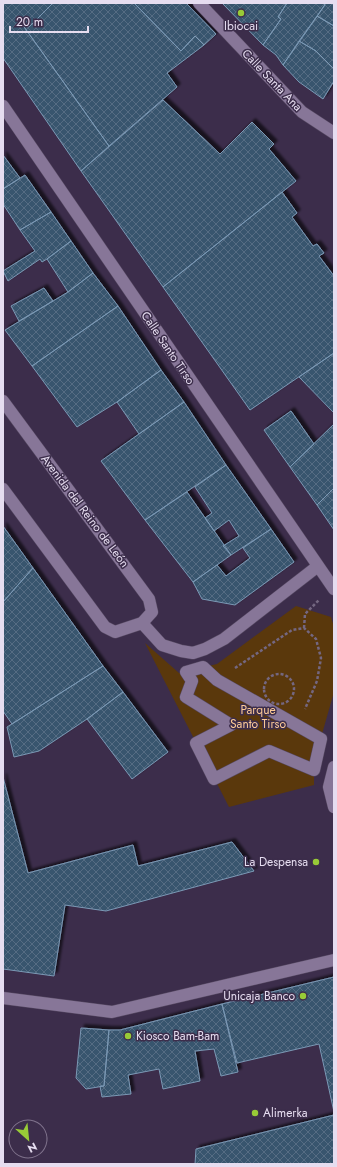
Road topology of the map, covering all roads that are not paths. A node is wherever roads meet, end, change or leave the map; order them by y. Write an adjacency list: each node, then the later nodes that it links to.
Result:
1 (199, 3): 3 (street, Calle Santa Ana)
2 (3, 106): 6 (street, Calle Santo Tirso)
3 (334, 133)
4 (3, 401): 8 (street, Avenida del Reino de León)
5 (3, 489): 8 (street)
6 (318, 566): 7 (street, Calle Santo Tirso); 8 (street)
7 (333, 588)
8 (142, 623)
9 (296, 726): 9 (street)
10 (334, 767): 11 (street)
11 (334, 807)
12 (334, 960): 13 (street)
13 (3, 998)

